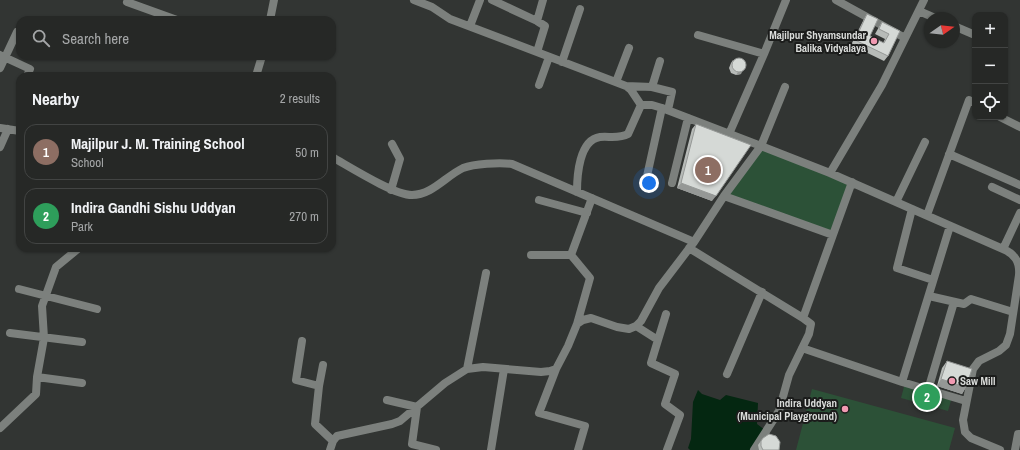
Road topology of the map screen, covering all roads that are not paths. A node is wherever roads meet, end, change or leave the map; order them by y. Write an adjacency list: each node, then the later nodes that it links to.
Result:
1 (128, 0): 14 (street)
2 (274, 0): 15 (street)
3 (414, 0): 10 (street)
4 (480, 0): 17 (street)
5 (492, 0): 16 (street)
6 (543, 0): 16 (street)
7 (786, 0): 25 (street)
8 (836, 0): 22 (street)
9 (924, 0): 12 (street)
10 (433, 4): 17 (street)
11 (580, 9): 30 (street)
12 (919, 11): 13 (street); 22 (street)
13 (924, 13)
14 (166, 16)
15 (271, 16)
16 (536, 21): 24 (street)
17 (470, 26): 24 (street)
18 (960, 29): 20 (street)
19 (16, 34): 26 (street)
20 (972, 34)
21 (698, 35): 25 (street)
22 (905, 38): 54 (street)
23 (629, 48): 34 (street)
24 (537, 52): 27 (street)
25 (764, 54): 47 (street)
26 (3, 56): 31 (street); 32 (street)
27 (549, 57): 30 (street); 35 (street)
28 (261, 60): 33 (street)
29 (660, 61): 37 (street)
30 (562, 62): 34 (street)
31 (0, 68)
32 (29, 72)
33 (257, 72)
34 (616, 82): 36 (street)
35 (539, 85)
36 (626, 86): 37 (street); 40 (street)
37 (652, 87): 41 (street)
38 (785, 87): 50 (street)
39 (972, 102): 52 (street)
40 (641, 105): 41 (street); 61 (street)
41 (665, 109): 42 (street); 55 (street)
42 (688, 118): 47 (street); 57 (street)
43 (1005, 120): 45 (street)
44 (4, 128): 46 (street); 51 (street)
45 (1020, 128)
46 (16, 130)
47 (729, 134): 50 (street)
48 (925, 142): 66 (street)
49 (392, 144): 60 (street)
50 (761, 146): 54 (street); 62 (street)
51 (0, 147)
52 (949, 154): 58 (street); 70 (street)
53 (336, 160): 60 (street)
54 (830, 173): 56 (street)
55 (647, 176)
56 (852, 182): 66 (street); 72 (street)
57 (672, 183)
58 (1020, 185)
59 (992, 187): 65 (street)
60 (391, 190): 61 (street)
61 (577, 192): 63 (street)
62 (724, 196): 72 (street); 73 (street)
63 (592, 198): 68 (street); 73 (street)
64 (539, 200): 68 (street)
65 (1020, 200)
66 (896, 202): 67 (street)
67 (912, 209): 70 (street); 79 (street)
68 (587, 213): 77 (street)
69 (1020, 213): 74 (street)
70 (927, 215): 71 (street)
71 (950, 226): 74 (street); 79 (street)
72 (833, 235): 89 (street)
73 (692, 245): 82 (street); 91 (street)
74 (1003, 249): 81 (street)
75 (74, 252): 83 (street)
76 (531, 255): 77 (street)
77 (571, 255): 90 (street)
78 (486, 273): 100 (street)
79 (933, 280): 84 (street)
80 (19, 289): 83 (street)
81 (1019, 290): 87 (street)
82 (762, 292): 89 (street); 102 (street)
83 (46, 296): 86 (street); 93 (street)
84 (929, 296): 85 (street); 104 (street)
85 (954, 302): 87 (street); 107 (street)
86 (97, 309)
87 (1013, 312): 109 (street)
88 (666, 314): 94 (street)
89 (804, 318): 97 (street)
90 (577, 324): 91 (street); 101 (street)
91 (636, 326): 94 (street)
92 (10, 333): 93 (street)
93 (44, 338): 96 (street); 103 (street)
94 (658, 340): 118 (street)
95 (302, 341): 106 (street)
96 (82, 342)
97 (802, 348): 104 (street); 119 (street)
98 (323, 365): 106 (street)
99 (504, 368): 100 (street); 101 (street); 116 (street)
100 (467, 369): 110 (street)
101 (556, 369): 117 (street)
102 (727, 374)
103 (37, 377): 105 (street); 111 (street)
104 (902, 382): 107 (street)
105 (82, 383)
106 (319, 386): 113 (street)
107 (928, 390): 109 (street)
108 (387, 400): 110 (street)
109 (966, 401): 120 (street)
110 (417, 407): 113 (street); 115 (street)
111 (0, 428)
112 (1020, 434): 121 (street)
113 (333, 441): 114 (street)
114 (330, 450)
115 (436, 450)
116 (491, 450)
117 (578, 450)
118 (667, 450)
119 (754, 450)
120 (1000, 450)
121 (1015, 450)

